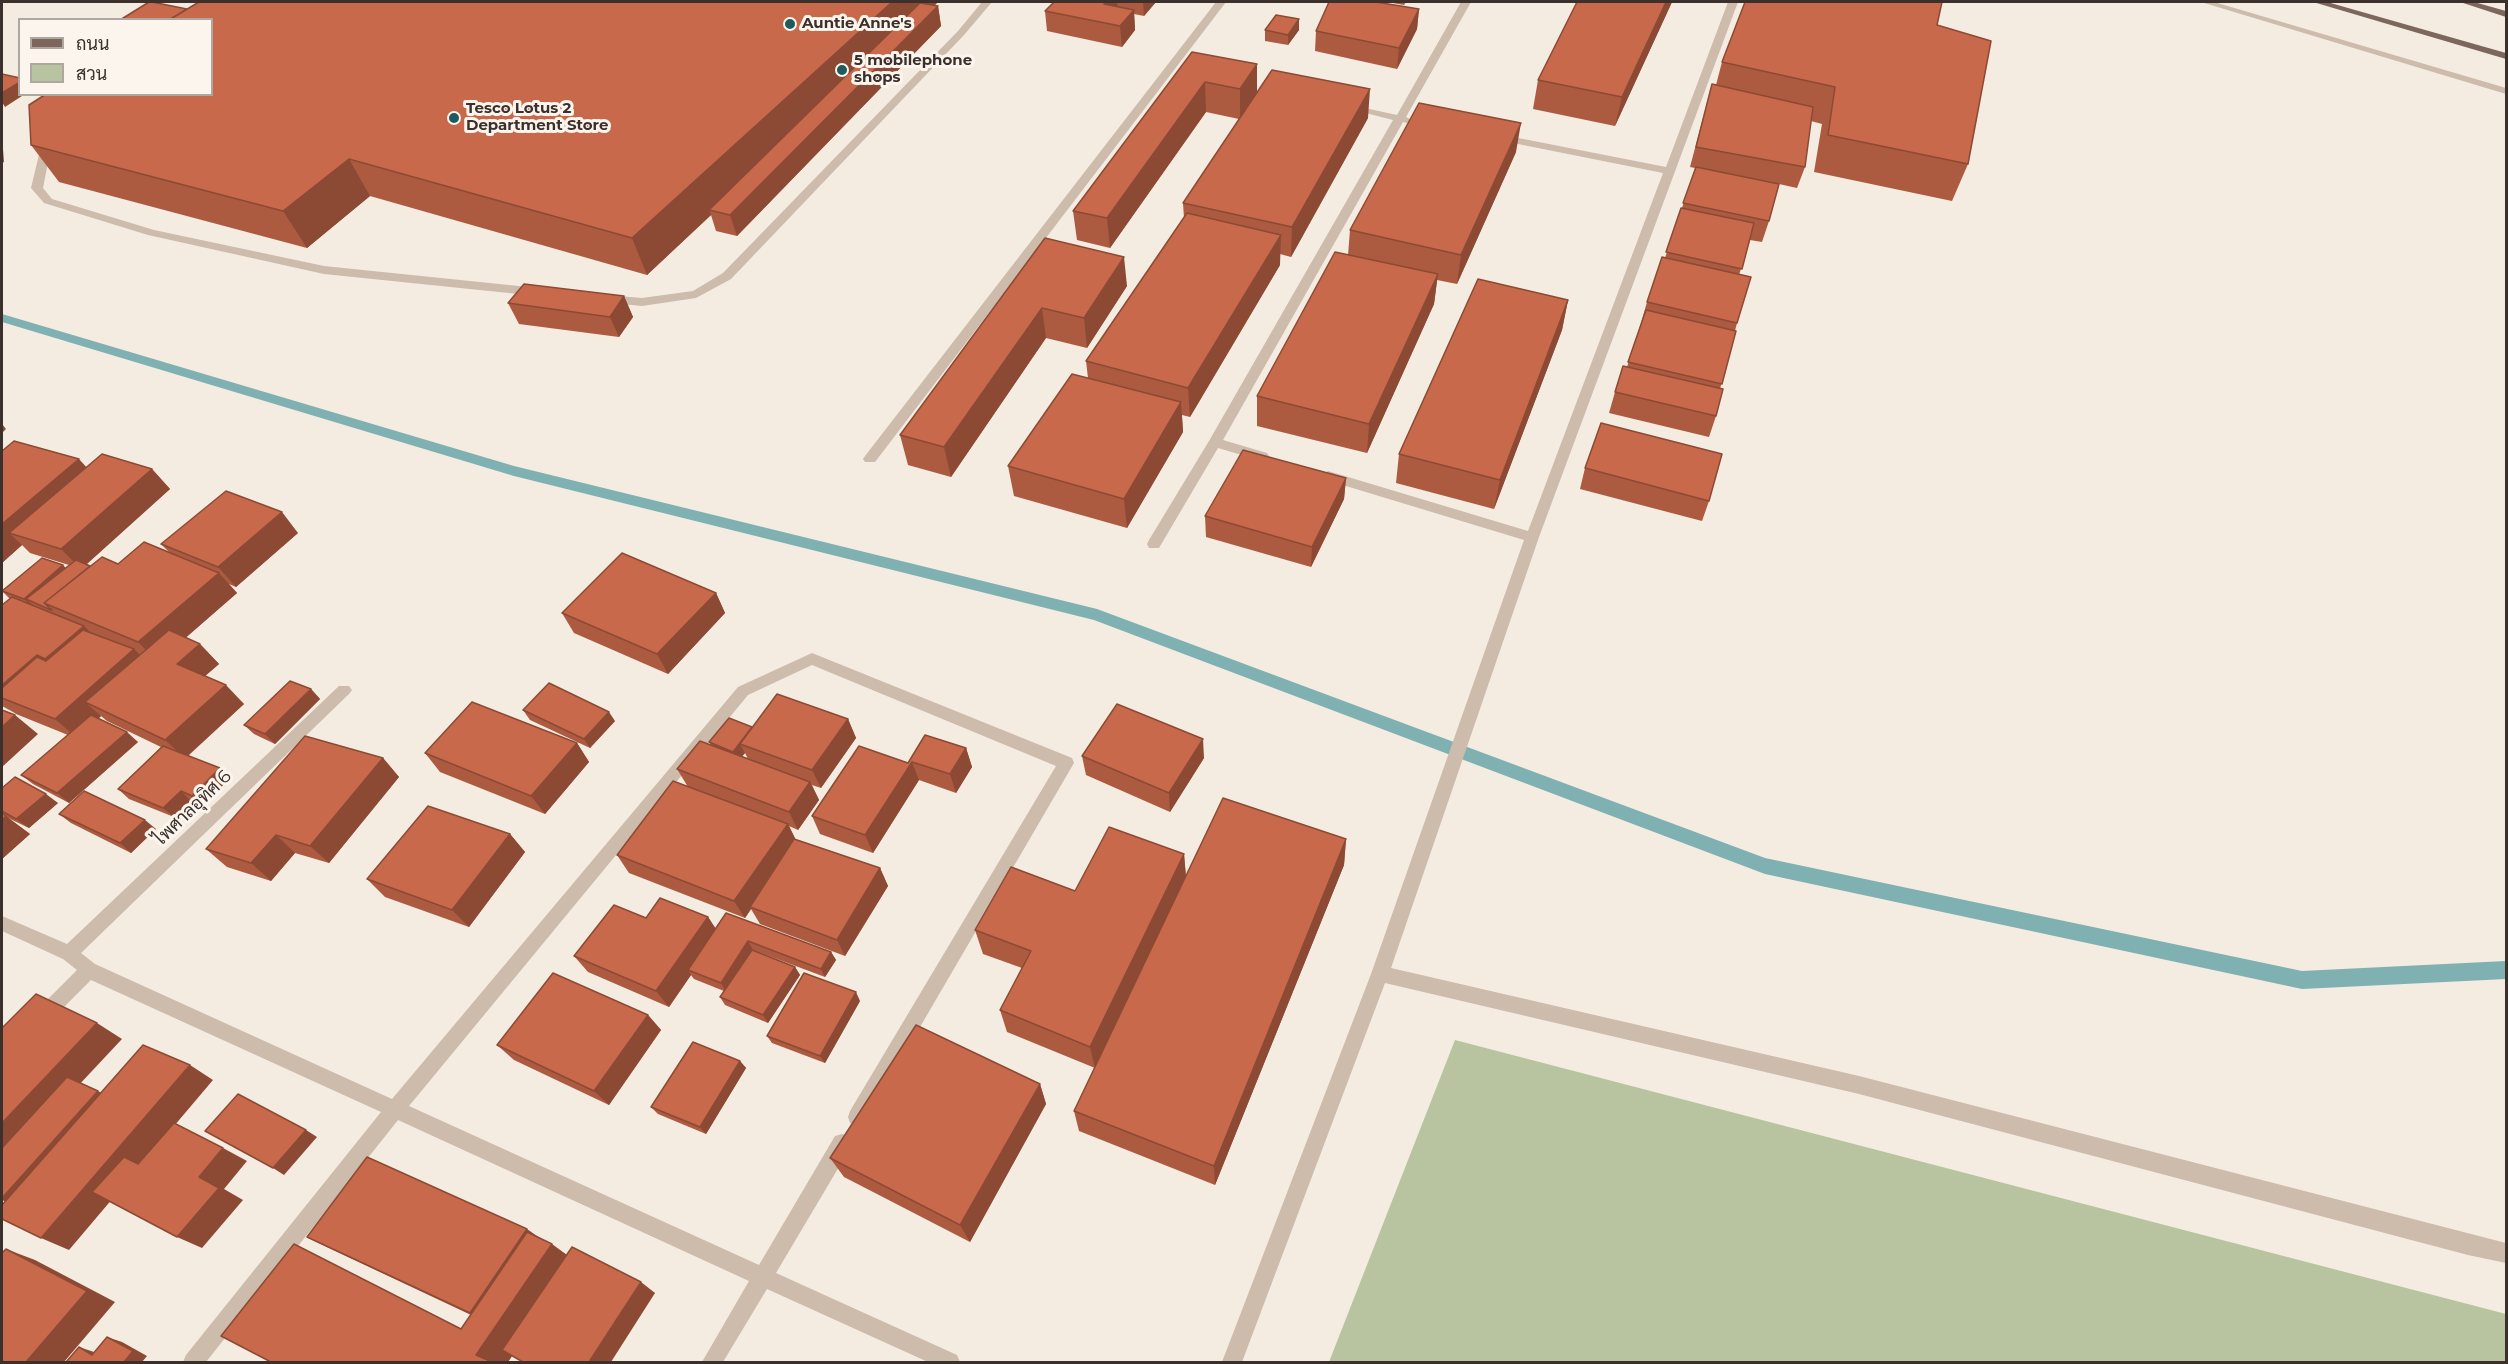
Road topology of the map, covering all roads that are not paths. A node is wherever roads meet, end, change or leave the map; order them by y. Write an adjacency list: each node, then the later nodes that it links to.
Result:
1 (987, 2): 18 (street)
2 (1221, 2): 20 (street)
3 (1466, 2): 12 (street)
4 (1733, 2): 16 (street)
5 (2206, 2): 10 (street)
6 (2318, 2): 9 (main road)
7 (2465, 2): 8 (main road)
8 (2506, 14)
9 (2506, 56)
10 (2506, 92)
11 (1341, 106): 12 (street)
12 (1399, 118): 13 (street); 19 (street)
13 (1422, 123)
14 (57, 132): 17 (street)
15 (1481, 134): 16 (street)
16 (1669, 171): 23 (street)
17 (548, 293)
18 (595, 297)
19 (1215, 442): 21 (street); 24 (street)
20 (870, 459)
21 (1272, 459)
22 (1317, 472): 23 (street)
23 (1532, 537): 29 (street)
24 (1154, 544)
25 (344, 690): 27 (street, ไพศาลอุทิศ 6)
26 (2, 923): 27 (street)
27 (69, 953): 28 (street)
28 (89, 970): 30 (street); 31 (street)
29 (1380, 974): 32 (street); 37 (street)
30 (33, 1026)
31 (395, 1109): 33 (street); 33 (street); 34 (street)
32 (2506, 1253)
33 (763, 1277): 35 (street); 36 (street)
34 (193, 1362)
35 (712, 1362)
36 (950, 1362)
37 (1232, 1362)

